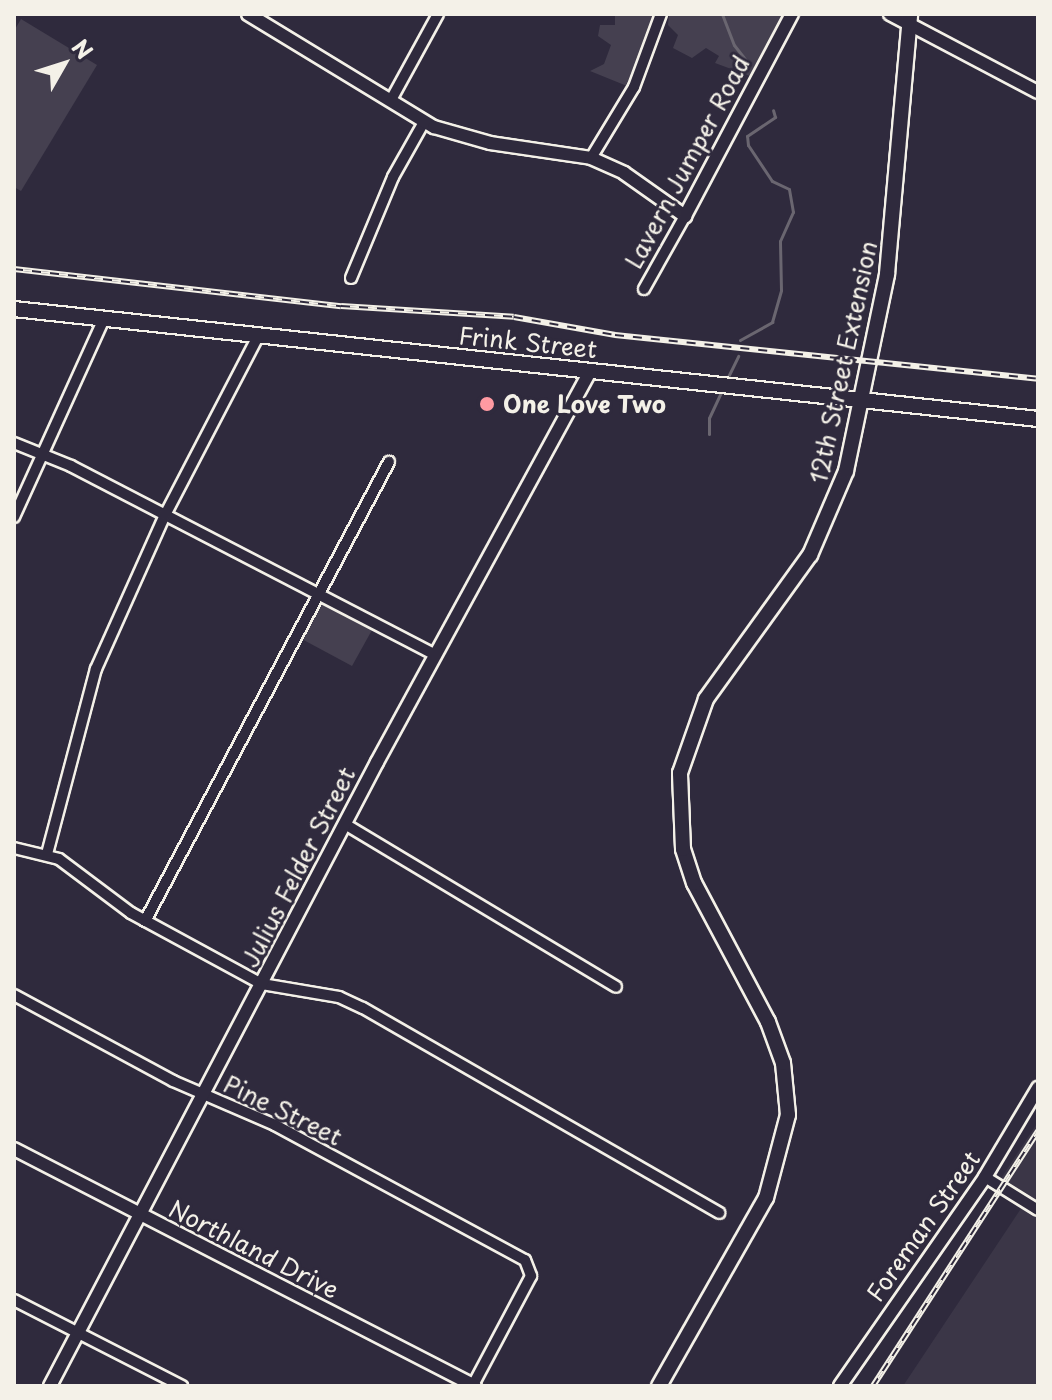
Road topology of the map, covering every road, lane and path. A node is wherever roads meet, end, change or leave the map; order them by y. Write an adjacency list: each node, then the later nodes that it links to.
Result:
1 (248, 14): 8 (street)
2 (438, 14): 8 (street)
3 (661, 14): 10 (street)
4 (792, 14): 11 (street, Lavern Jumper Road)
5 (890, 14): 6 (street)
6 (909, 19): 7 (street); 18 (main road, 12th Street Extension)
7 (1038, 92)
8 (391, 100): 9 (street)
9 (424, 122): 10 (street); 12 (street)
10 (591, 158): 11 (street)
11 (685, 216): 13 (street, Lavern Jumper Road)
12 (351, 278)
13 (644, 289)
14 (14, 309): 15 (main road, Frink Street)
15 (104, 319): 16 (main road, Frink Street); 21 (street)
16 (258, 336): 17 (main road, Frink Street); 23 (street)
17 (590, 371): 18 (main road, Frink Street); 26 (street, Julius Felder Street)
18 (860, 400): 19 (main road, Frink Street); 46 (main road, 12th Street Extension)
19 (1038, 419)
20 (14, 443): 21 (street)
21 (44, 452): 23 (street); 24 (street)
22 (389, 462): 25 (street)
23 (165, 515): 25 (street); 29 (street)
24 (14, 517)
25 (315, 596): 26 (street); 30 (street)
26 (435, 655): 27 (street, Julius Felder Street)
27 (345, 824): 31 (street, Julius Felder Street); 32 (street)
28 (14, 848): 29 (street)
29 (47, 854): 30 (street)
30 (145, 921): 31 (street)
31 (262, 984): 35 (street, Julius Felder Street); 39 (street)
32 (616, 987)
33 (14, 995): 35 (street, Pine Street)
34 (1038, 1088): 37 (street, Foreman Street)
35 (204, 1095): 40 (street, Julius Felder Street); 43 (street, Pine Street)
36 (14, 1149): 40 (street, Northland Drive)
37 (985, 1177): 38 (street); 47 (street, Foreman Street)
38 (1038, 1210)
39 (719, 1213)
40 (140, 1216): 42 (street, Julius Felder Street); 43 (street, Northland Drive)
41 (14, 1300): 42 (street)
42 (78, 1334): 44 (street, Julius Felder Street); 45 (street)
43 (474, 1385)
44 (50, 1386)
45 (182, 1386)
46 (659, 1386)
47 (840, 1386)

